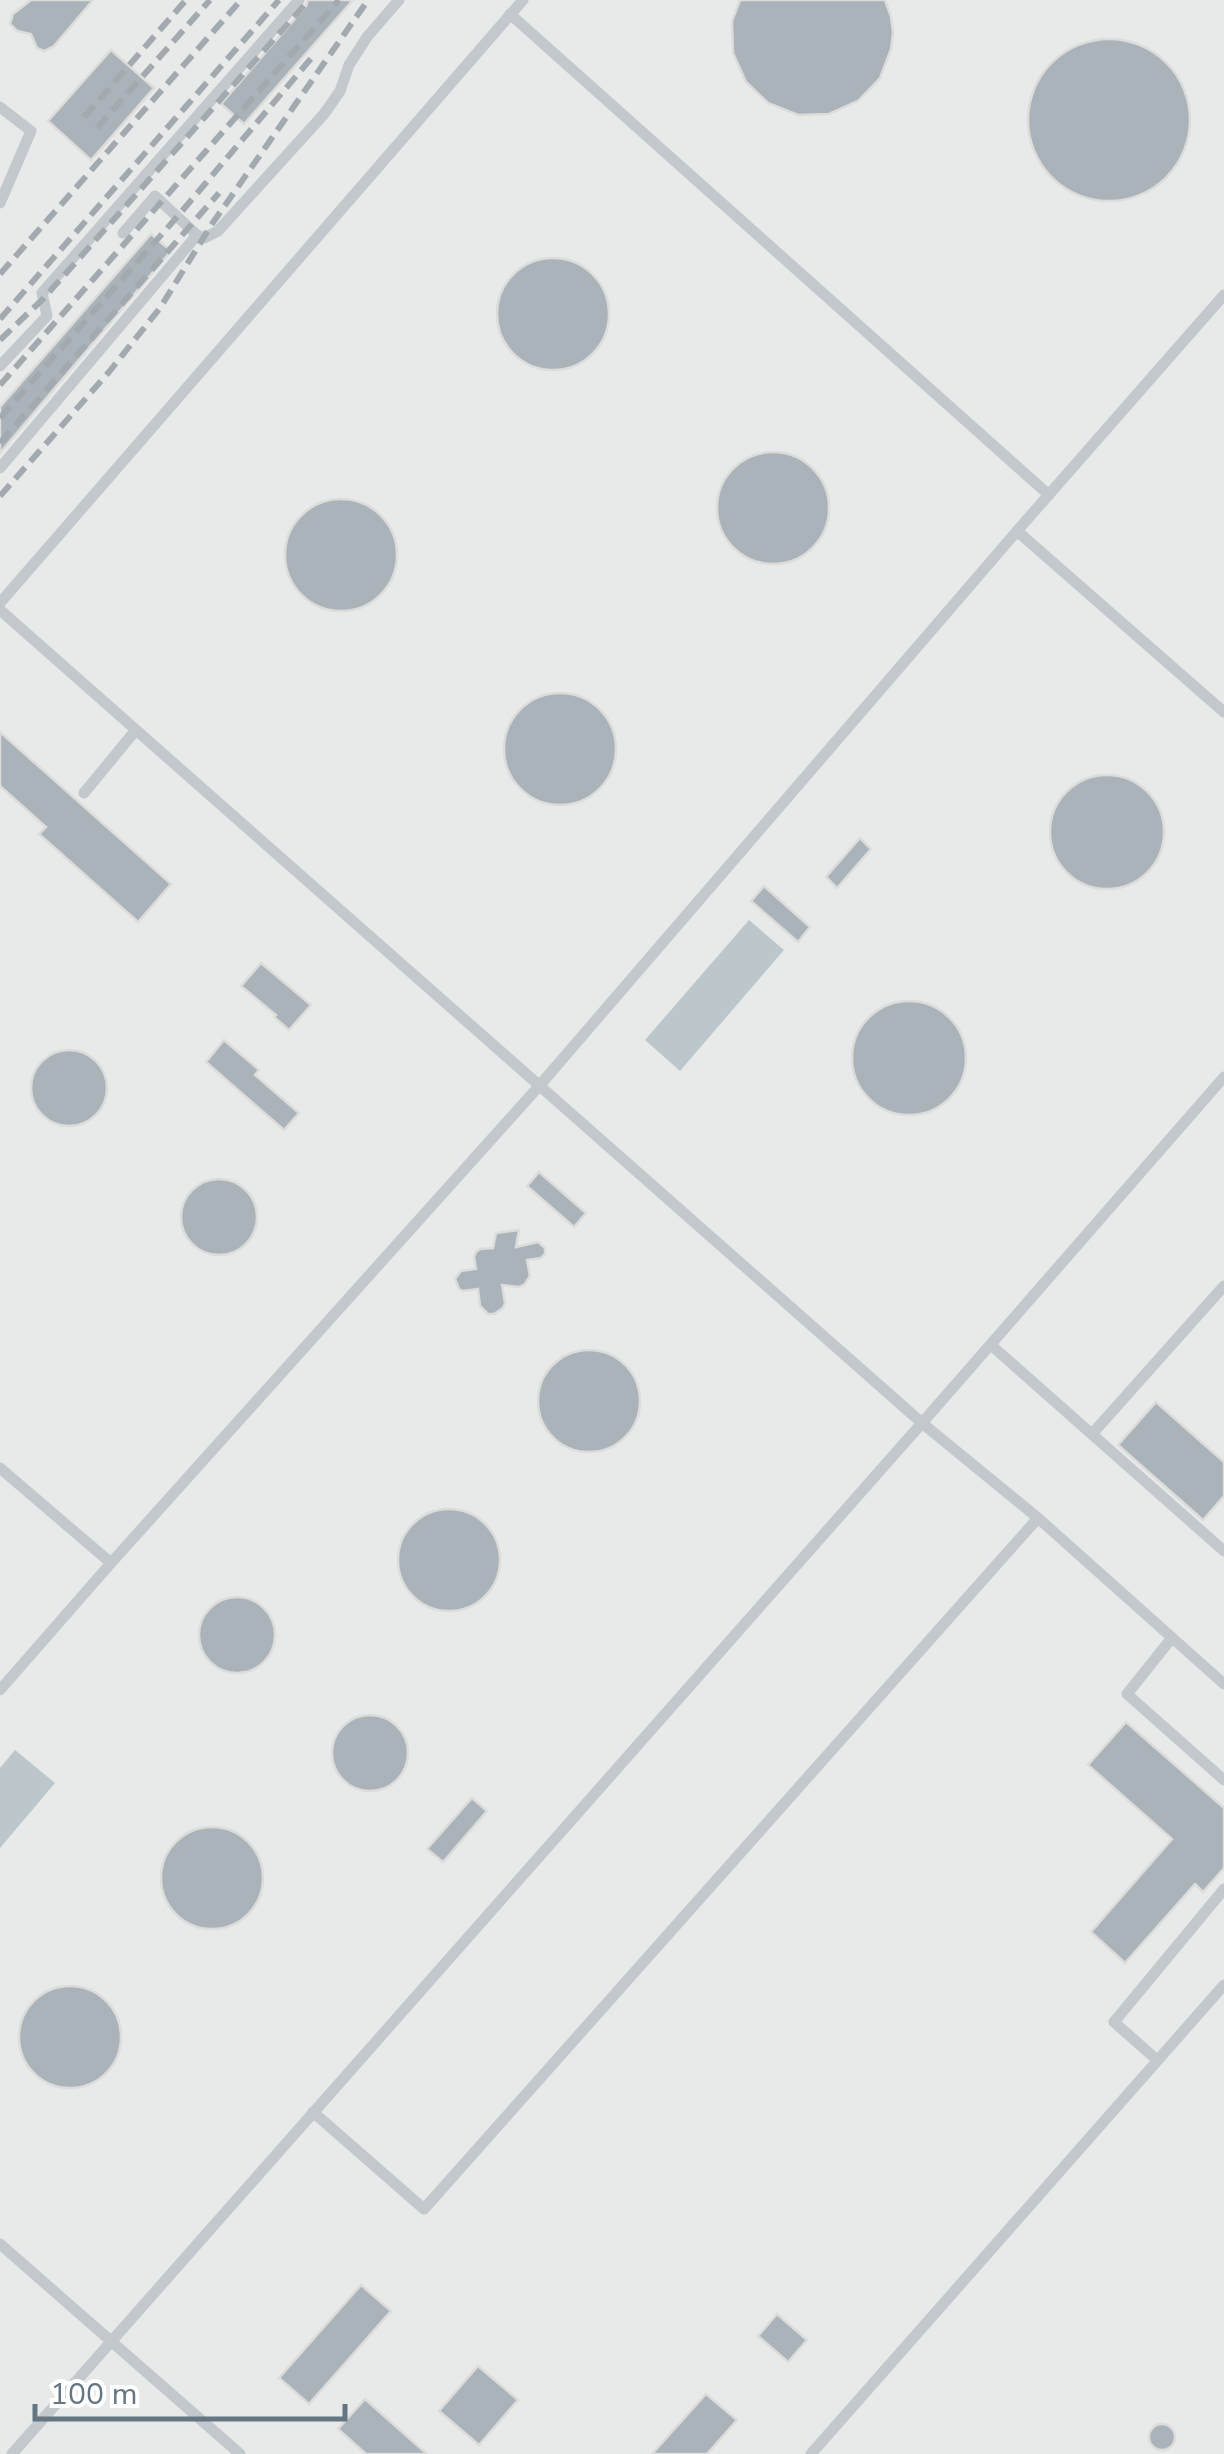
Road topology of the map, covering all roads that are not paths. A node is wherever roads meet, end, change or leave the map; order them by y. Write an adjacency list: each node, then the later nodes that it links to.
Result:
1 (299, 0): 10 (lane)
2 (399, 0): 8 (lane)
3 (523, 0): 4 (lane)
4 (510, 14): 12 (lane); 14 (lane)
5 (0, 108): 6 (lane)
6 (0, 203)
7 (123, 233): 8 (lane)
8 (196, 235): 11 (lane)
9 (1224, 295): 12 (lane)
10 (0, 366)
11 (0, 468)
12 (1050, 494): 13 (lane)
13 (1017, 531): 16 (lane); 20 (lane)
14 (0, 602)
15 (0, 610): 17 (lane)
16 (1224, 712)
17 (135, 731): 18 (lane); 20 (lane)
18 (84, 793)
19 (1224, 1078): 22 (lane)
20 (540, 1085): 23 (lane); 28 (lane)
21 (1224, 1286): 24 (lane)
22 (991, 1345): 23 (lane); 24 (lane)
23 (922, 1423): 26 (lane); 36 (lane)
24 (1092, 1434): 27 (lane)
25 (0, 1468): 28 (lane)
26 (1038, 1518): 29 (lane); 36 (lane)
27 (1224, 1551)
28 (111, 1563): 31 (lane)
29 (1171, 1639): 30 (lane); 32 (lane)
30 (1224, 1684)
31 (0, 1690)
32 (1224, 1780)
33 (1224, 1889): 35 (lane)
34 (1224, 1985): 35 (lane)
35 (1157, 2060): 41 (lane)
36 (312, 2112): 38 (lane)
37 (0, 2244): 38 (lane)
38 (111, 2341): 39 (lane); 40 (lane)
39 (12, 2454)
40 (240, 2454)
41 (811, 2454)

